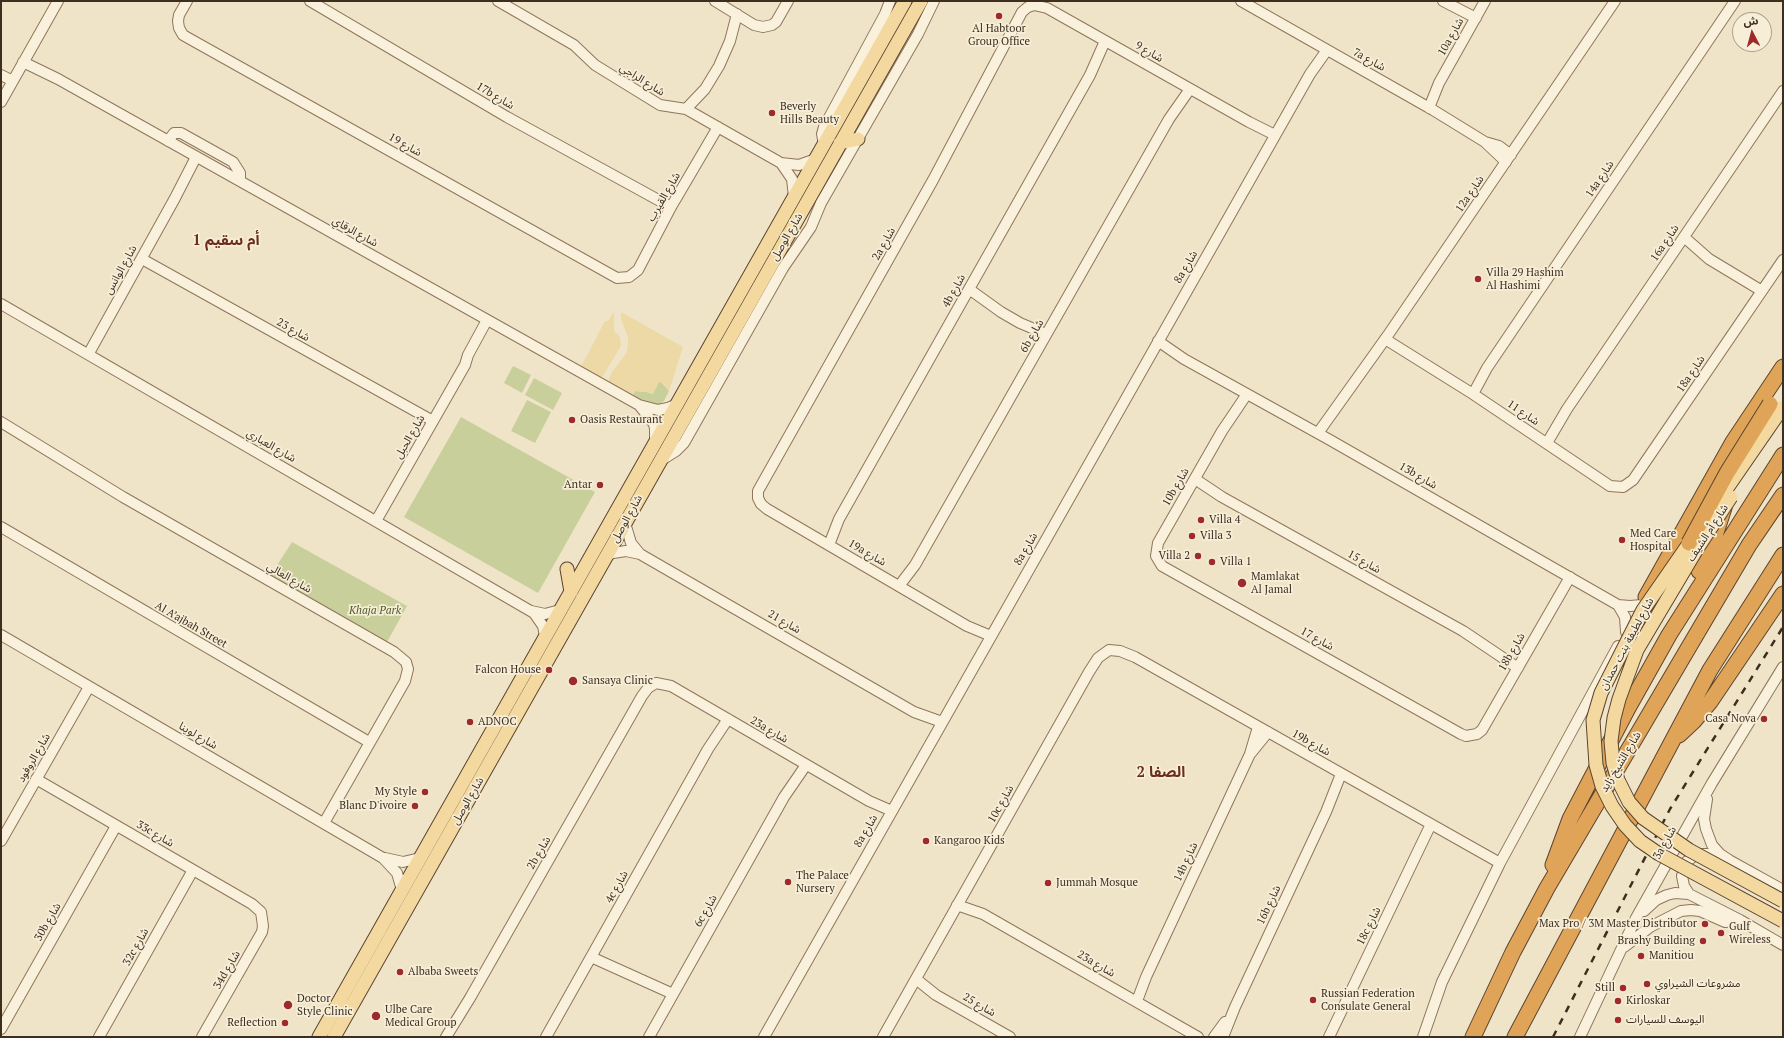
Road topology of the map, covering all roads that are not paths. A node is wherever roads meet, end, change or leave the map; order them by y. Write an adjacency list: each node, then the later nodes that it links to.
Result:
1 (58, 1): 21 (street)
2 (187, 1): 45 (street, شارع 19)
3 (310, 1): 41 (street, 17b شارع)
4 (498, 1): 28 (street, شارع الراجي)
5 (715, 1): 17 (street)
6 (788, 1): 17 (street)
7 (890, 1): 34 (street, شارع الوصل)
8 (905, 1): 34 (main road, شارع الوصل)
9 (921, 1): 33 (main road, شارع الوصل)
10 (934, 1): 31 (street)
11 (1240, 1): 20 (street, 7a شارع)
12 (1485, 1): 18 (street, 10a شارع)
13 (1615, 1): 36 (street, 12a شارع)
14 (1736, 2): 57 (street, 14a شارع)
15 (1446, 3): 18 (street)
16 (1034, 5): 19 (street, شارع 9); 73 (street, 2a شارع)
17 (737, 14): 28 (street)
18 (1474, 21): 27 (street, 10a شارع)
19 (1108, 43): 24 (street, شارع 9); 46 (street, 4b شارع)
20 (1323, 48): 27 (street, 7a شارع); 30 (street, 8a شارع)
21 (25, 60): 23 (street); 32 (street, شارع الرقاي)
22 (1, 75): 23 (street)
23 (13, 82): 26 (street)
24 (1187, 87): 30 (street, شارع 9); 50 (street, 6b شارع)
25 (1783, 91): 42 (street, 16a شارع)
26 (1, 102)
27 (1425, 106): 36 (street, 7a شارع)
28 (686, 109): 29 (street, شارع الراجي)
29 (718, 127): 38 (street, شارع الراجي); 41 (street, شارع القيرب)
30 (1273, 138): 52 (street, 8a شارع)
31 (858, 139): 33 (main road); 69 (street)
32 (168, 141): 35 (street, شارع الرقاي); 39 (street)
33 (840, 143): 69 (main road, شارع الوصل)
34 (824, 144): 37 (main road, شارع الوصل)
35 (198, 158): 39 (street, شارع الرقاي); 43 (street, شارع الوانس)
36 (1508, 158): 51 (street, 12a شارع)
37 (816, 159): 38 (street, شارع الراجي); 40 (main road, شارع الوصل)
38 (781, 163): 40 (street, شارع الراجي)
39 (240, 181): 49 (street, شارع الرقاي)
40 (794, 197): 58 (main road, شارع الوصل)
41 (670, 207): 45 (street, شارع القيرب)
42 (1682, 240): 47 (street); 66 (street, 16a شارع)
43 (142, 259): 53 (street, شارع الوانس); 62 (street, شارع 23)
44 (1783, 260): 47 (street, 18a شارع)
45 (629, 277)
46 (967, 292): 50 (street); 77 (street, 4b شارع)
47 (1760, 294): 71 (street, 18a شارع)
48 (1, 304): 53 (street, شارع العباري)
49 (490, 322): 59 (street, شارع الرقاي); 62 (street, شارع الحبل)
50 (1045, 337): 85 (street, 6b شارع)
51 (1387, 337): 57 (street, شارع 11); 65 (street, 12a شارع)
52 (1157, 344): 56 (street, 13b شارع); 96 (street, 8a شارع)
53 (89, 354): 74 (street, شارع العباري)
54 (1783, 367): 64 (highway)
55 (1783, 385): 60 (highway)
56 (1244, 392): 65 (street, 13b شارع); 70 (street, 10b شارع)
57 (1470, 392): 66 (street, شارع 11)
58 (677, 404): 59 (street, شارع الرقاي); 67 (main road, شارع الوصل)
59 (639, 405): 67 (street, شارع الرقاي)
60 (1776, 405): 78 (highway, bridge)
61 (1783, 418): 98 (main road, شارع أم الشيف, bridge)
62 (433, 421): 74 (street, شارع الحبل)
63 (1, 422): 111 (street, شارع العالي)
64 (1745, 424): 89 (highway); 94 (highway)
65 (1322, 435): 84 (street, 13b شارع)
66 (1544, 441): 71 (street, شارع 11)
67 (655, 442): 86 (main road, شارع الوصل)
68 (1783, 455): 94 (highway)
69 (659, 462): 75 (main road, شارع الوصل)
70 (1193, 482): 82 (street, 10b شارع); 99 (street, شارع 15)
71 (1610, 486)
72 (1783, 495): 128 (highway, شارع الشيخ زايد)
73 (758, 498): 77 (street, 19a شارع)
74 (376, 521): 90 (street, شارع العباري)
75 (625, 523): 79 (street, شارع 21); 81 (main road, شارع الوصل)
76 (1, 527): 111 (street, Al A’ajbah Street)
77 (825, 543): 85 (street, 19a شارع)
78 (1689, 543): 139 (main road, شارع لطيفة بنت حمدان, bridge)
79 (640, 554): 81 (street, شارع 21); 103 (street, شارع 21)
80 (1783, 555): 110 (highway)
81 (606, 556): 121 (main road, شارع الوصل)
82 (1156, 556): 109 (street, شارع 17)
83 (567, 569): 86 (main road)
84 (1570, 577): 88 (street, 13b شارع); 99 (street, 18b شارع)
85 (903, 588): 96 (street, 19a شارع)
86 (571, 592): 91 (main road, شارع الوصل)
87 (1783, 594): 110 (highway)
88 (1618, 605): 89 (street, 13b شارع); 92 (street)
89 (1642, 605): 92 (street)
90 (529, 610): 91 (street, شارع العباري); 95 (street, شارع العباري)
91 (560, 610): 95 (main road, شارع الوصل)
92 (1626, 632): 126 (street)
93 (1, 635): 102 (street, شارع لوينا)
94 (1669, 635): 128 (highway)
95 (546, 636): 121 (main road, شارع الوصل)
96 (988, 641): 105 (street, 8a شارع)
97 (1110, 650): 106 (street, 19b شارع); 133 (street, 10c شارع)
98 (1637, 650): 134 (main road, شارع لطيفة بنت حمدان, bridge)
99 (1519, 665): 109 (street, 18b شارع)
100 (1783, 667): 116 (street, 3a شارع)
101 (656, 683): 104 (street, 23a شارع); 152 (street, 2b شارع)
102 (89, 686): 115 (street, شارع الروفود); 118 (street, شارع لوينا)
103 (915, 712): 105 (street, شارع 21); 107 (street, شارع 21)
104 (725, 718): 113 (street, 23a شارع); 142 (street, 4c شارع)
105 (942, 722): 107 (street, 8a شارع)
106 (1258, 727): 108 (street, 19b شارع); 112 (street, 14b شارع)
107 (936, 732): 117 (street, 8a شارع)
108 (1268, 732): 112 (street, 14b شارع); 114 (street, 19b شارع)
109 (1472, 735)
110 (1672, 740): 164 (highway)
111 (369, 742): 118 (street, شارع العالي)
112 (1250, 754): 145 (street, 14b شارع)
113 (803, 764): 117 (street, 23a شارع); 144 (street, 6c شارع)
114 (1345, 776): 119 (street, 19b شارع); 146 (street, 16b شارع)
115 (36, 779): 120 (street, 33c شارع); 122 (street, شارع الروفود)
116 (1712, 783): 123 (street); 137 (street, 3a شارع)
117 (890, 814): 155 (street, 8a شارع)
118 (324, 823): 124 (street, شارع لوينا)
119 (1431, 824): 126 (street, 19b شارع); 161 (street, 18c شارع)
120 (116, 826): 127 (street, 33c شارع); 147 (street, 30b شارع)
121 (440, 837): 125 (main road, شارع الوصل); 131 (main road, شارع الوصل)
122 (1, 841)
123 (1720, 854): 130 (street); 132 (street)
124 (383, 858): 125 (street, شارع لوينا); 129 (street, شارع لوينا)
125 (420, 858): 129 (main road, شارع الوصل)
126 (1500, 863): 162 (street)
127 (193, 870): 136 (street, 33c شارع); 148 (street, 32c شارع)
128 (1547, 888): 163 (highway, شارع الشيخ زايد)
129 (402, 890): 150 (main road, شارع الوصل)
130 (1783, 890)
131 (416, 893): 135 (main road); 151 (main road, شارع الوصل)
132 (1689, 894): 137 (street); 138 (street)
133 (959, 901): 143 (street, 10c شارع); 145 (street, 23a شارع)
134 (1783, 901)
135 (417, 908)
136 (261, 912): 149 (street, 34d شارع)
137 (1636, 918): 141 (street, 3a شارع)
138 (1740, 920): 140 (street); 141 (street)
139 (1783, 921)
140 (1783, 944)
141 (1622, 948): 165 (street, 3a شارع)
142 (593, 953): 144 (street); 153 (street, 4c شارع)
143 (914, 983): 156 (street, 10c شارع); 157 (street, شارع 25)
144 (671, 998): 154 (street, 6c شارع)
145 (1133, 999): 158 (street, 23a شارع)
146 (1235, 1007): 159 (street, 16b شارع); 160 (street, 16b شارع)
147 (1, 1029)
148 (99, 1037)
149 (202, 1037)
150 (318, 1037)
151 (334, 1037)
152 (446, 1037)
153 (546, 1037)
154 (649, 1037)
155 (764, 1037)
156 (883, 1037)
157 (1010, 1037)
158 (1198, 1037)
159 (1214, 1037)
160 (1223, 1037)
161 (1329, 1037)
162 (1423, 1037)
163 (1473, 1037)
164 (1515, 1037)
165 (1580, 1037)

